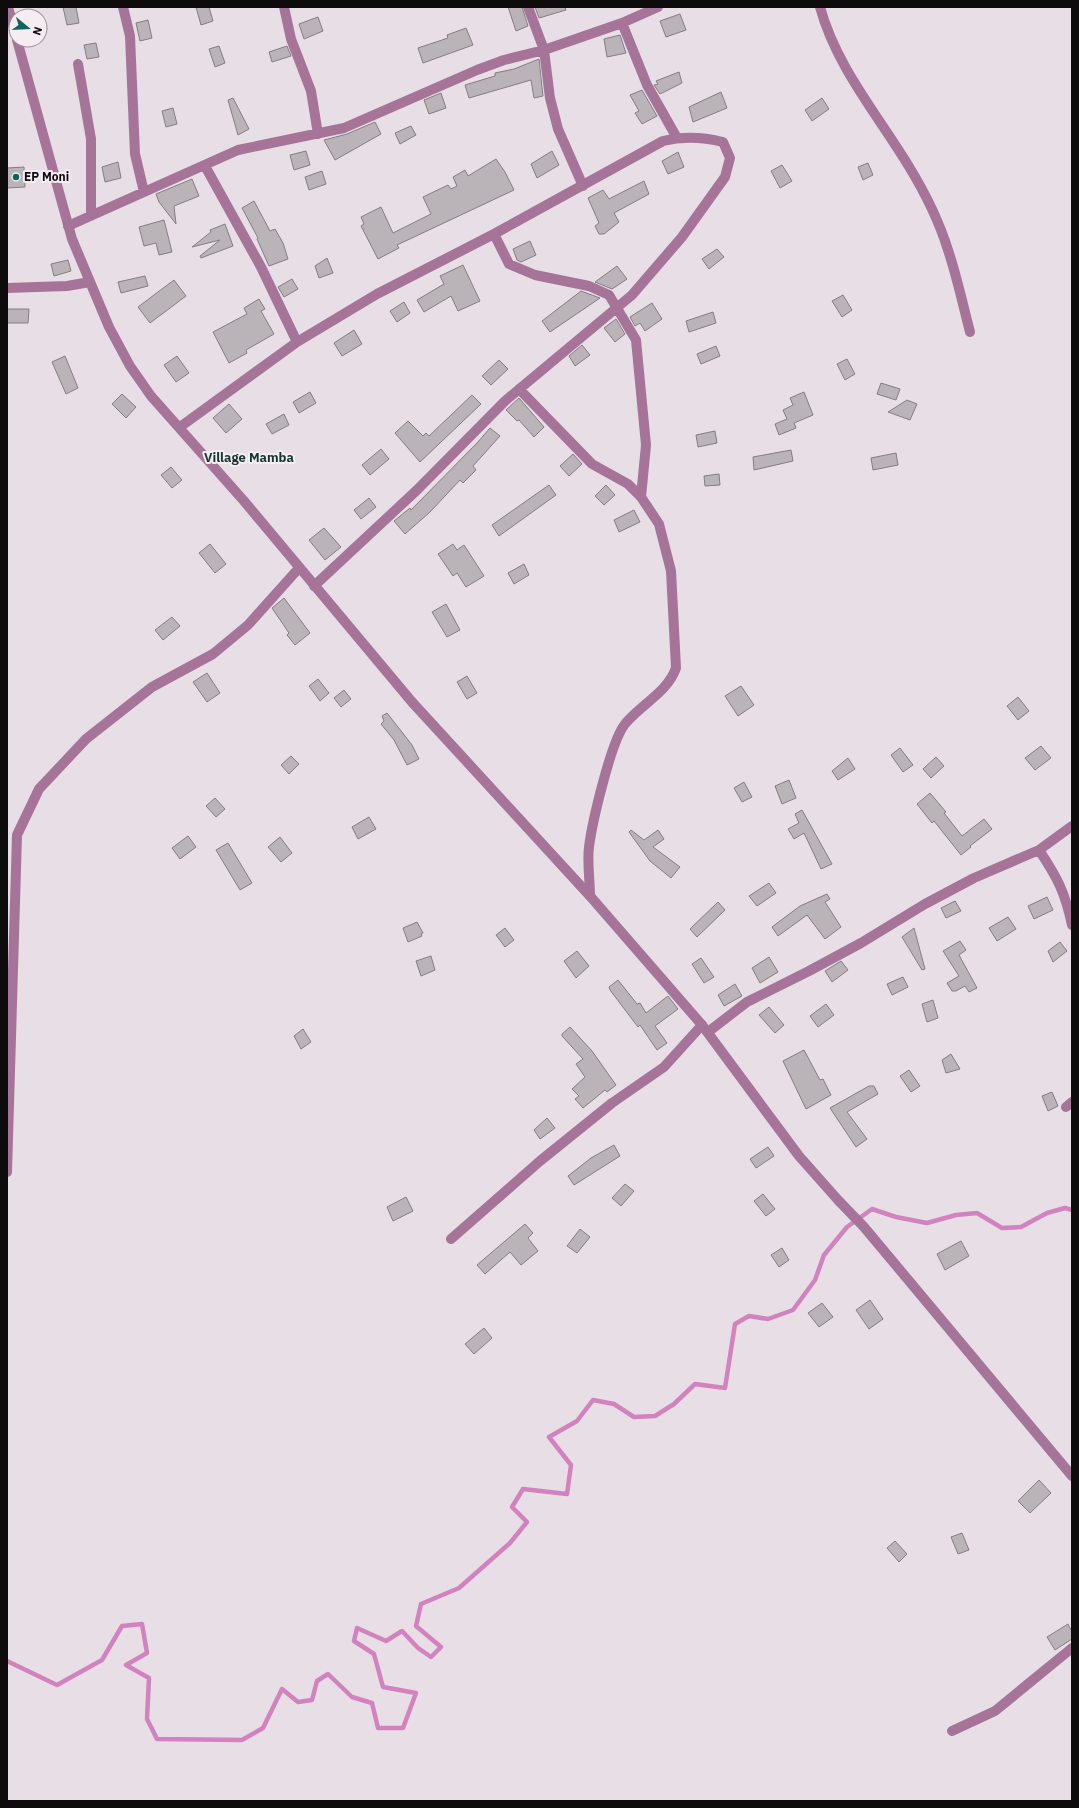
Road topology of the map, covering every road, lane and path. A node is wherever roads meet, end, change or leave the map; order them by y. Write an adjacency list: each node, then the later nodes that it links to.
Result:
1 (123, 7): 14 (street)
2 (284, 7): 10 (street)
3 (528, 7): 8 (street)
4 (658, 7): 6 (street)
5 (820, 7): 21 (street)
6 (622, 23): 8 (street); 11 (street)
7 (19, 48): 16 (street)
8 (544, 50): 10 (street); 13 (street)
9 (78, 64): 15 (street)
10 (318, 134): 12 (street)
11 (677, 138): 13 (street); 20 (street)
12 (205, 166): 14 (street); 22 (street)
13 (583, 186): 17 (street)
14 (144, 192): 15 (street)
15 (91, 216): 16 (street)
16 (68, 226): 18 (street)
17 (494, 234): 20 (street); 22 (street)
18 (90, 282): 19 (street); 24 (street)
19 (7, 288)
20 (617, 308): 23 (street); 25 (street)
21 (970, 332)
22 (297, 342): 24 (street)
23 (519, 389): 25 (street); 27 (street)
24 (180, 427): 26 (street)
25 (641, 497): 30 (street)
26 (299, 568): 27 (street); 33 (street)
27 (314, 586): 30 (street)
28 (1072, 826): 29 (street)
29 (1039, 850): 31 (street); 32 (street)
30 (590, 896): 32 (street)
31 (1072, 925)
32 (705, 1029): 34 (street); 35 (street)
33 (7, 1172)
34 (451, 1239)
35 (1072, 1476)
36 (1072, 1648): 37 (street)
37 (952, 1731)

